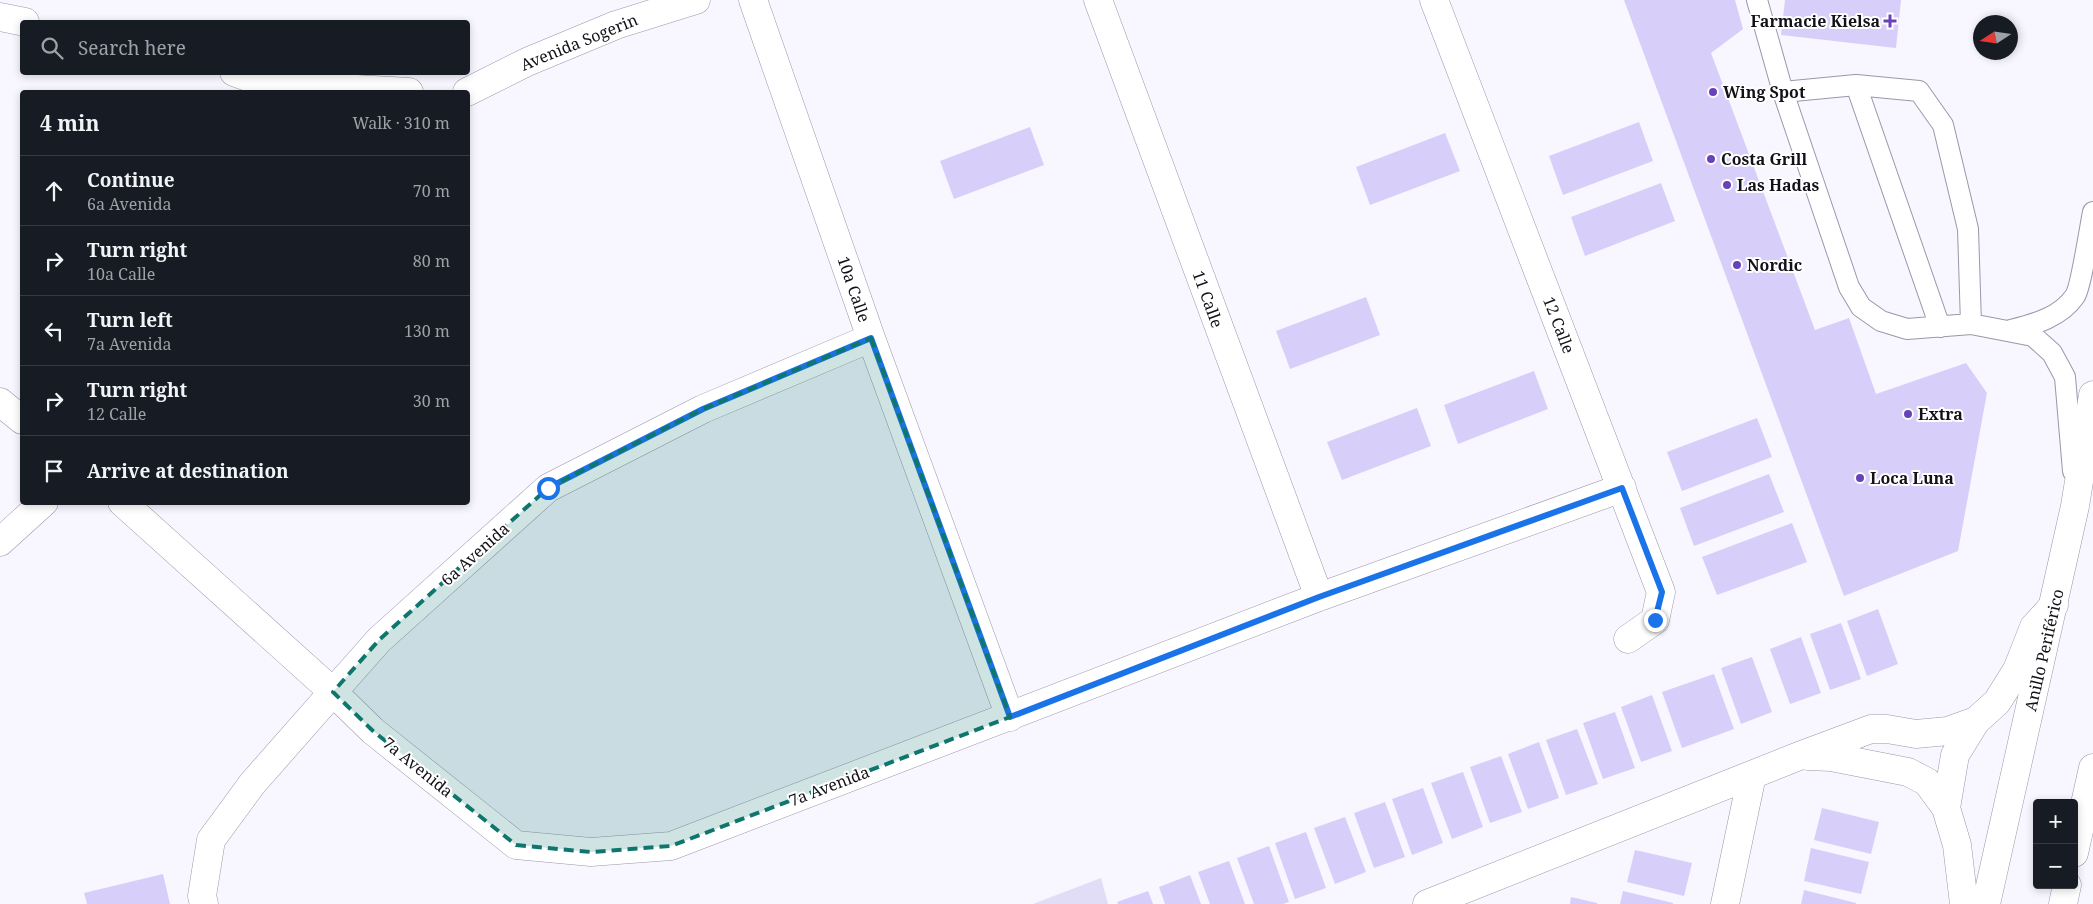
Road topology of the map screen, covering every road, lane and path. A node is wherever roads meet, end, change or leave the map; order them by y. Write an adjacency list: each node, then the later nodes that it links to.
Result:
1 (696, 0): 12 (main road, Avenida Sogerin)
2 (753, 0): 18 (main road, 10a Calle)
3 (1098, 0): 27 (main road, 11 Calle)
4 (1434, 0): 22 (main road, 12 Calle)
5 (1757, 0): 13 (lane)
6 (0, 16): 7 (main road)
7 (20, 21)
8 (241, 75): 10 (main road)
9 (1856, 85): 13 (lane); 15 (lane); 16 (lane)
10 (271, 88): 11 (main road)
11 (340, 90)
12 (470, 90)
13 (1783, 92): 16 (lane)
14 (2093, 212): 17 (lane)
15 (1971, 324): 16 (lane); 17 (lane)
16 (1940, 327)
17 (2004, 332): 25 (lane)
18 (871, 338): 30 (main road, 6a Avenida); 31 (main road, 10a Calle)
19 (2093, 395): 25 (main road, Anillo Periférico)
20 (0, 402): 21 (main road)
21 (20, 418)
22 (1622, 488): 27 (main road, 7a Avenida); 29 (main road, 12 Calle)
23 (41, 505): 26 (main road)
24 (125, 505): 30 (main road, 7a Avenida)
25 (2075, 506): 28 (main road, Anillo Periférico)
26 (0, 542)
27 (1319, 597): 31 (main road, 7a Avenida)
28 (2054, 605): 32 (main road); 44 (main road, Anillo Periférico)
29 (1628, 639)
30 (333, 692): 31 (main road, 7a Avenida); 40 (main road, 6a Avenida)
31 (1010, 717)
32 (1976, 721): 33 (main road); 36 (main road)
33 (1799, 756): 35 (main road); 36 (main road)
34 (2093, 768): 37 (main road)
35 (1752, 775): 39 (main road); 42 (main road)
36 (1946, 808): 43 (main road)
37 (2076, 844)
38 (2066, 889): 45 (main road)
39 (1463, 897): 41 (main road)
40 (204, 904)
41 (1427, 904)
42 (1724, 904)
43 (1964, 904)
44 (1986, 904)
45 (2063, 904)

